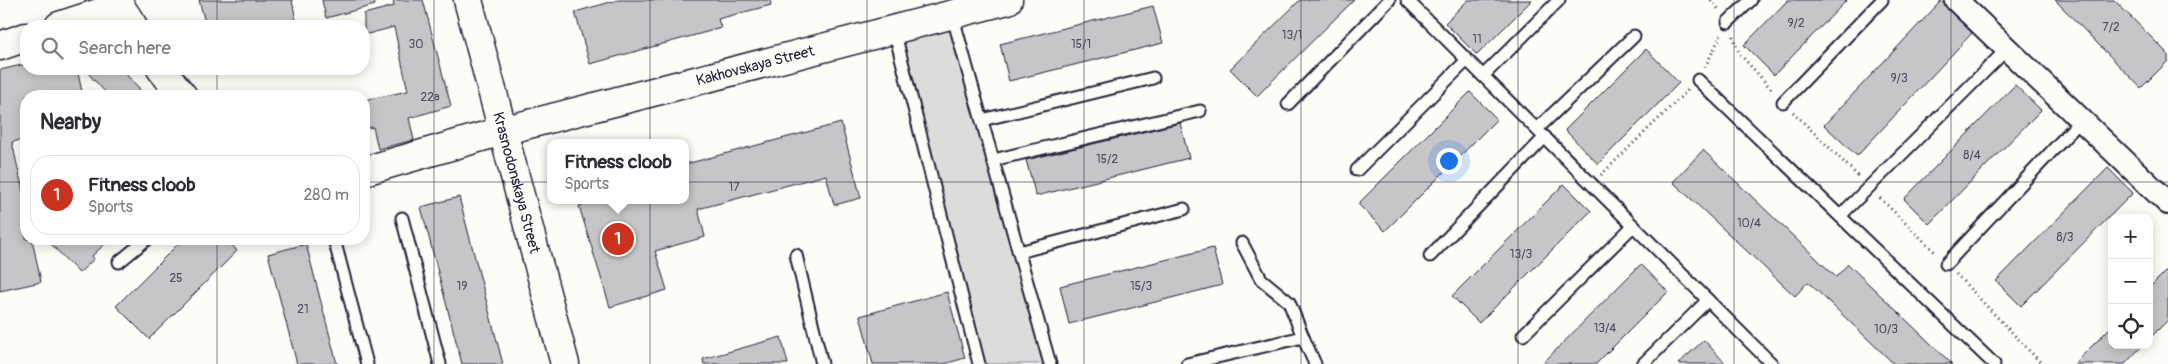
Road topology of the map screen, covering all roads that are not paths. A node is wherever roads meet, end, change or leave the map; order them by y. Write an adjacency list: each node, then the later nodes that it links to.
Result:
1 (468, 0): 29 (street, Krasnodonskaya Street)
2 (1008, 0): 10 (street, Kakhovskaya Street)
3 (1389, 0): 25 (lane)
4 (1408, 0): 18 (lane)
5 (1559, 0): 20 (lane)
6 (1751, 0): 12 (lane)
7 (1882, 0): 24 (lane)
8 (1956, 0): 17 (street)
9 (126, 8): 11 (street)
10 (947, 12): 13 (street, Kakhovskaya Street); 27 (lane)
11 (81, 20)
12 (1728, 22)
13 (893, 28): 29 (street, Kakhovskaya Street); 55 (lane)
14 (1634, 36): 30 (lane)
15 (20, 39): 16 (street)
16 (0, 46)
17 (2007, 49): 28 (street); 36 (lane)
18 (1467, 60): 20 (lane); 33 (lane)
19 (166, 75): 23 (street)
20 (1483, 76): 30 (lane)
21 (1152, 78): 27 (lane)
22 (1698, 80): 36 (lane)
23 (177, 90)
24 (1783, 102)
25 (1288, 104)
26 (1200, 111): 31 (lane)
27 (982, 120): 31 (lane)
28 (2081, 120): 34 (street); 46 (lane)
29 (502, 131): 32 (street, Kakhovskaya Street); 53 (street, Krasnodonskaya Street)
30 (1541, 133): 38 (lane); 44 (lane)
31 (993, 160): 42 (lane)
32 (370, 169)
33 (1357, 170)
34 (2168, 203)
35 (1184, 210): 42 (lane)
36 (1840, 216): 62 (lane)
37 (402, 218): 52 (lane)
38 (1634, 226): 47 (lane); 48 (lane)
39 (1242, 242): 49 (lane)
40 (140, 245): 45 (lane)
41 (336, 245): 51 (lane)
42 (1019, 252): 56 (lane)
43 (796, 255): 54 (lane)
44 (1430, 256)
45 (119, 262)
46 (1946, 264)
47 (1708, 300): 50 (lane); 59 (lane)
48 (1523, 335)
49 (1303, 337): 57 (lane); 58 (lane)
50 (1764, 356): 60 (lane); 61 (lane)
51 (367, 364)
52 (440, 364)
53 (565, 364)
54 (822, 364)
55 (979, 364)
56 (1050, 364)
57 (1187, 364)
58 (1315, 364)
59 (1643, 364)
60 (1755, 364)
61 (1772, 364)
62 (1994, 364)

